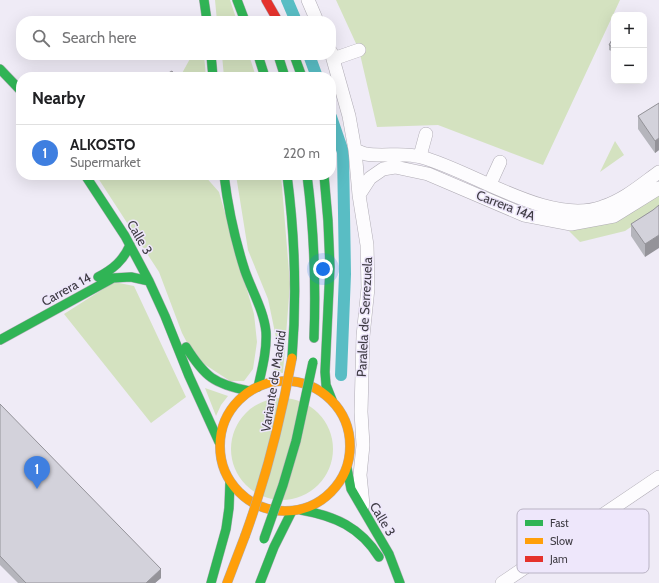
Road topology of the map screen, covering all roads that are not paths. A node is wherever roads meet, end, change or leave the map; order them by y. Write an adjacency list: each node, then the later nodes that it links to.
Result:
1 (204, 0): 7 (main road)
2 (237, 0): 8 (main road)
3 (257, 0): 6 (main road)
4 (266, 0): 9 (main road)
5 (308, 0): 10 (street)
6 (261, 10)
7 (206, 16)
8 (243, 16)
9 (275, 16)
10 (315, 16)
11 (359, 50): 12 (street)
12 (336, 55)
13 (211, 60): 19 (main road)
14 (260, 60): 20 (main road)
15 (280, 60): 21 (main road)
16 (296, 60): 22 (main road)
17 (333, 60): 25 (street, Paralela de Serrezuela)
18 (0, 69): 23 (main road)
19 (213, 72)
20 (263, 72)
21 (283, 72)
22 (300, 72)
23 (16, 86)
24 (426, 134): 26 (street)
25 (355, 150): 26 (street, Carrera 14A); 36 (street, Paralela de Serrezuela)
26 (420, 156): 34 (street, Carrera 14A)
27 (500, 162): 34 (street)
28 (659, 172): 34 (street, Carrera 14A)
29 (87, 180): 37 (main road, Calle 3)
30 (225, 180): 42 (main road)
31 (288, 180): 56 (main road, Variante de Madrid, bridge)
32 (308, 180): 53 (main road, bridge)
33 (324, 180): 44 (main road)
34 (490, 184)
35 (659, 188): 36 (street, Carrera 14A)
36 (359, 195): 52 (street, Paralela de Serrezuela)
37 (130, 245): 38 (main road, Calle 3); 40 (main road, Carrera 14)
38 (149, 281): 39 (main road, Calle 3); 41 (main road, Carrera 14)
39 (166, 316): 43 (main road, Calle 3); 45 (main road, Calle 3)
40 (0, 330)
41 (0, 340)
42 (258, 386): 43 (main road); 44 (main road)
43 (249, 391): 45 (main road)
44 (332, 400): 46 (main road)
45 (219, 442): 48 (main road)
46 (347, 468): 50 (main road); 52 (main road, Calle 3)
47 (659, 477): 49 (street)
48 (230, 482): 51 (main road); 55 (main road)
49 (612, 509)
50 (301, 510): 51 (main road); 58 (main road, Calle 3)
51 (292, 511): 57 (main road)
52 (364, 513): 59 (main road, Calle 3)
53 (263, 542)
54 (517, 573): 60 (street)
55 (211, 583)
56 (227, 583)
57 (260, 583)
58 (390, 583)
59 (400, 583)
60 (502, 583)

